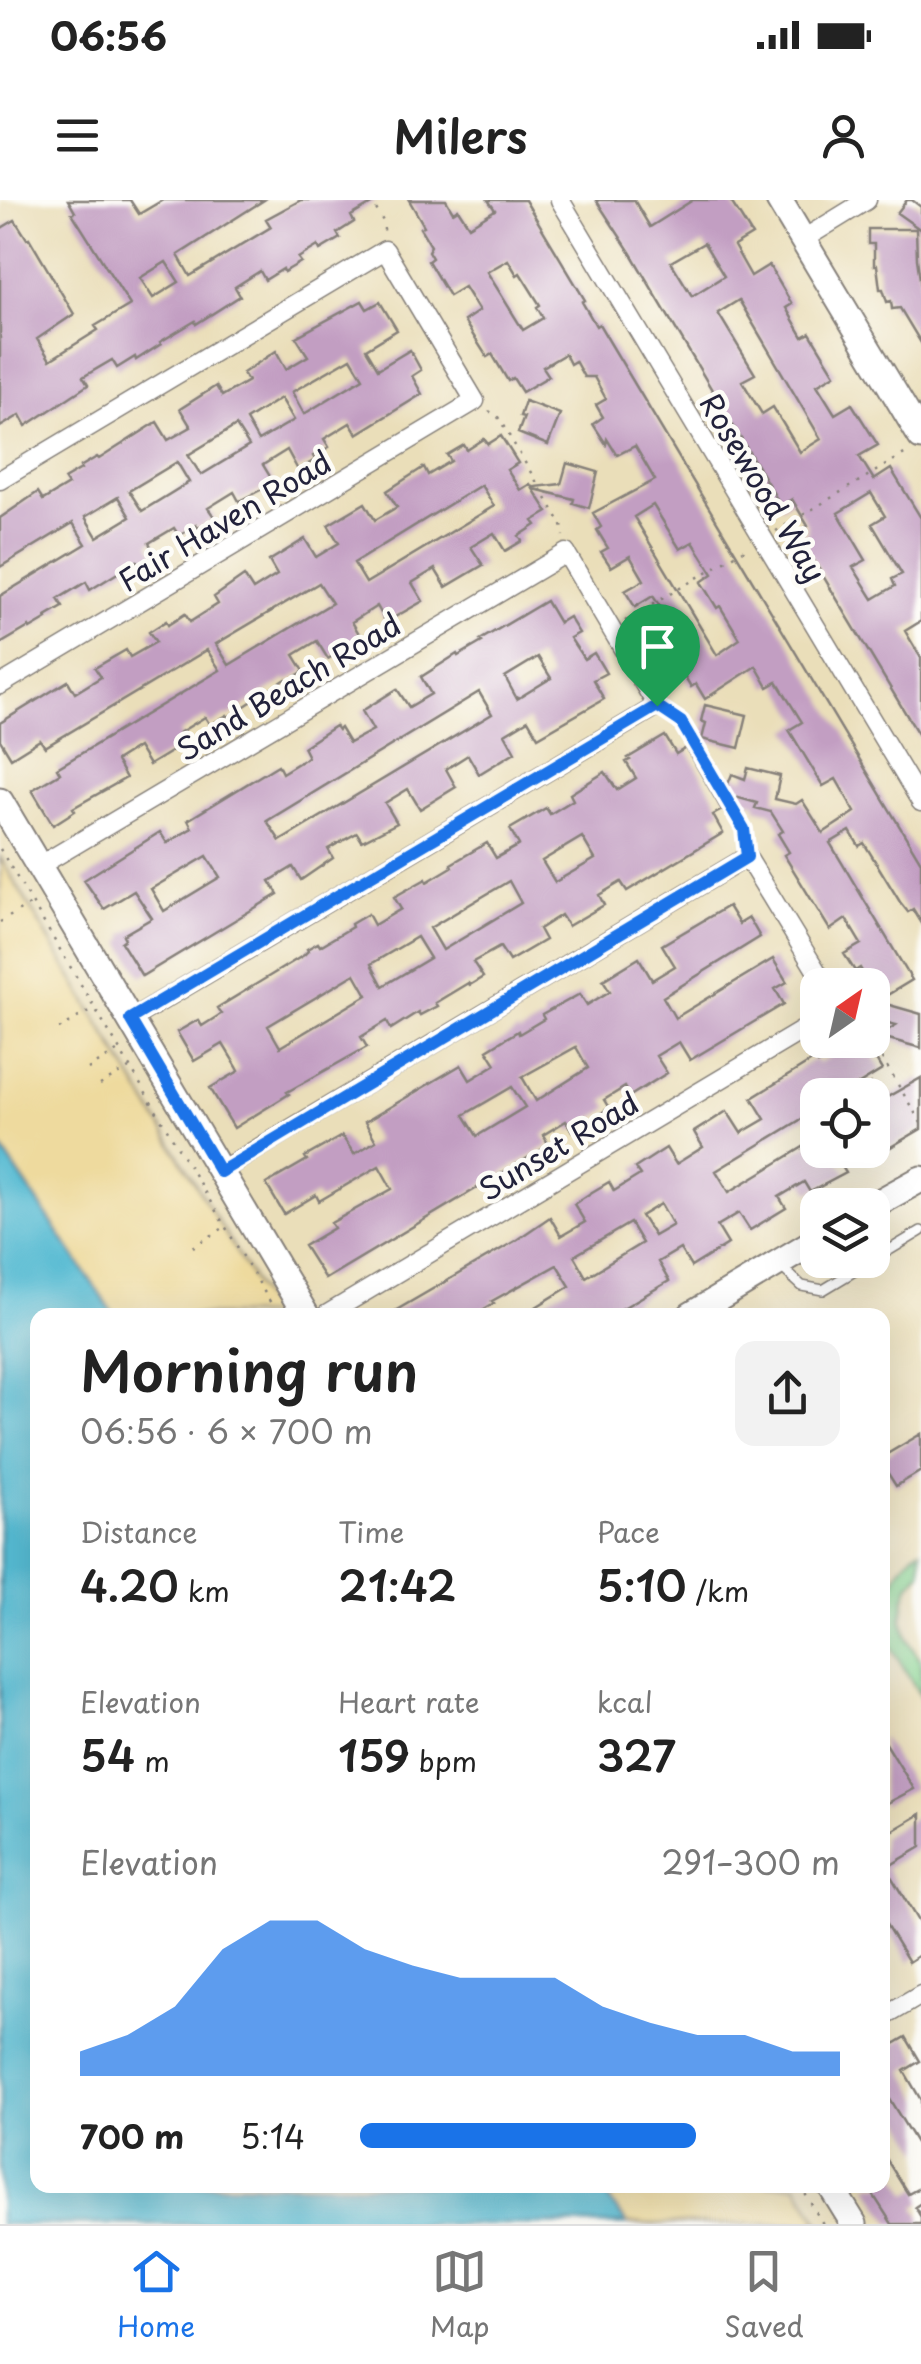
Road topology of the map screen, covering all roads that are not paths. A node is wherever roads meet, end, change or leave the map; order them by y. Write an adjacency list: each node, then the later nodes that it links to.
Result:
1 (560, 200): 9 (street, Rosewood Way)
2 (778, 200): 4 (street)
3 (867, 200): 4 (street)
4 (802, 240): 5 (street)
5 (921, 437)
6 (0, 480): 7 (street, Fair Haven Road)
7 (0, 685)
8 (0, 802): 10 (street)
9 (921, 802)
10 (39, 866): 12 (street); 12 (street, Sand Beach Road)
11 (816, 968): 14 (street)
12 (130, 1019): 14 (street)
13 (800, 1032): 21 (street, Sunset Road)
14 (220, 1172): 20 (street)
15 (920, 1177): 16 (street)
16 (890, 1195)
17 (921, 1231): 19 (lane)
18 (800, 1250): 19 (street)
19 (776, 1264): 22 (street)
20 (302, 1308)
21 (338, 1308)
22 (703, 1308)
23 (921, 1995): 24 (street)
24 (890, 2013)
25 (835, 2193): 26 (street)
26 (854, 2224)

